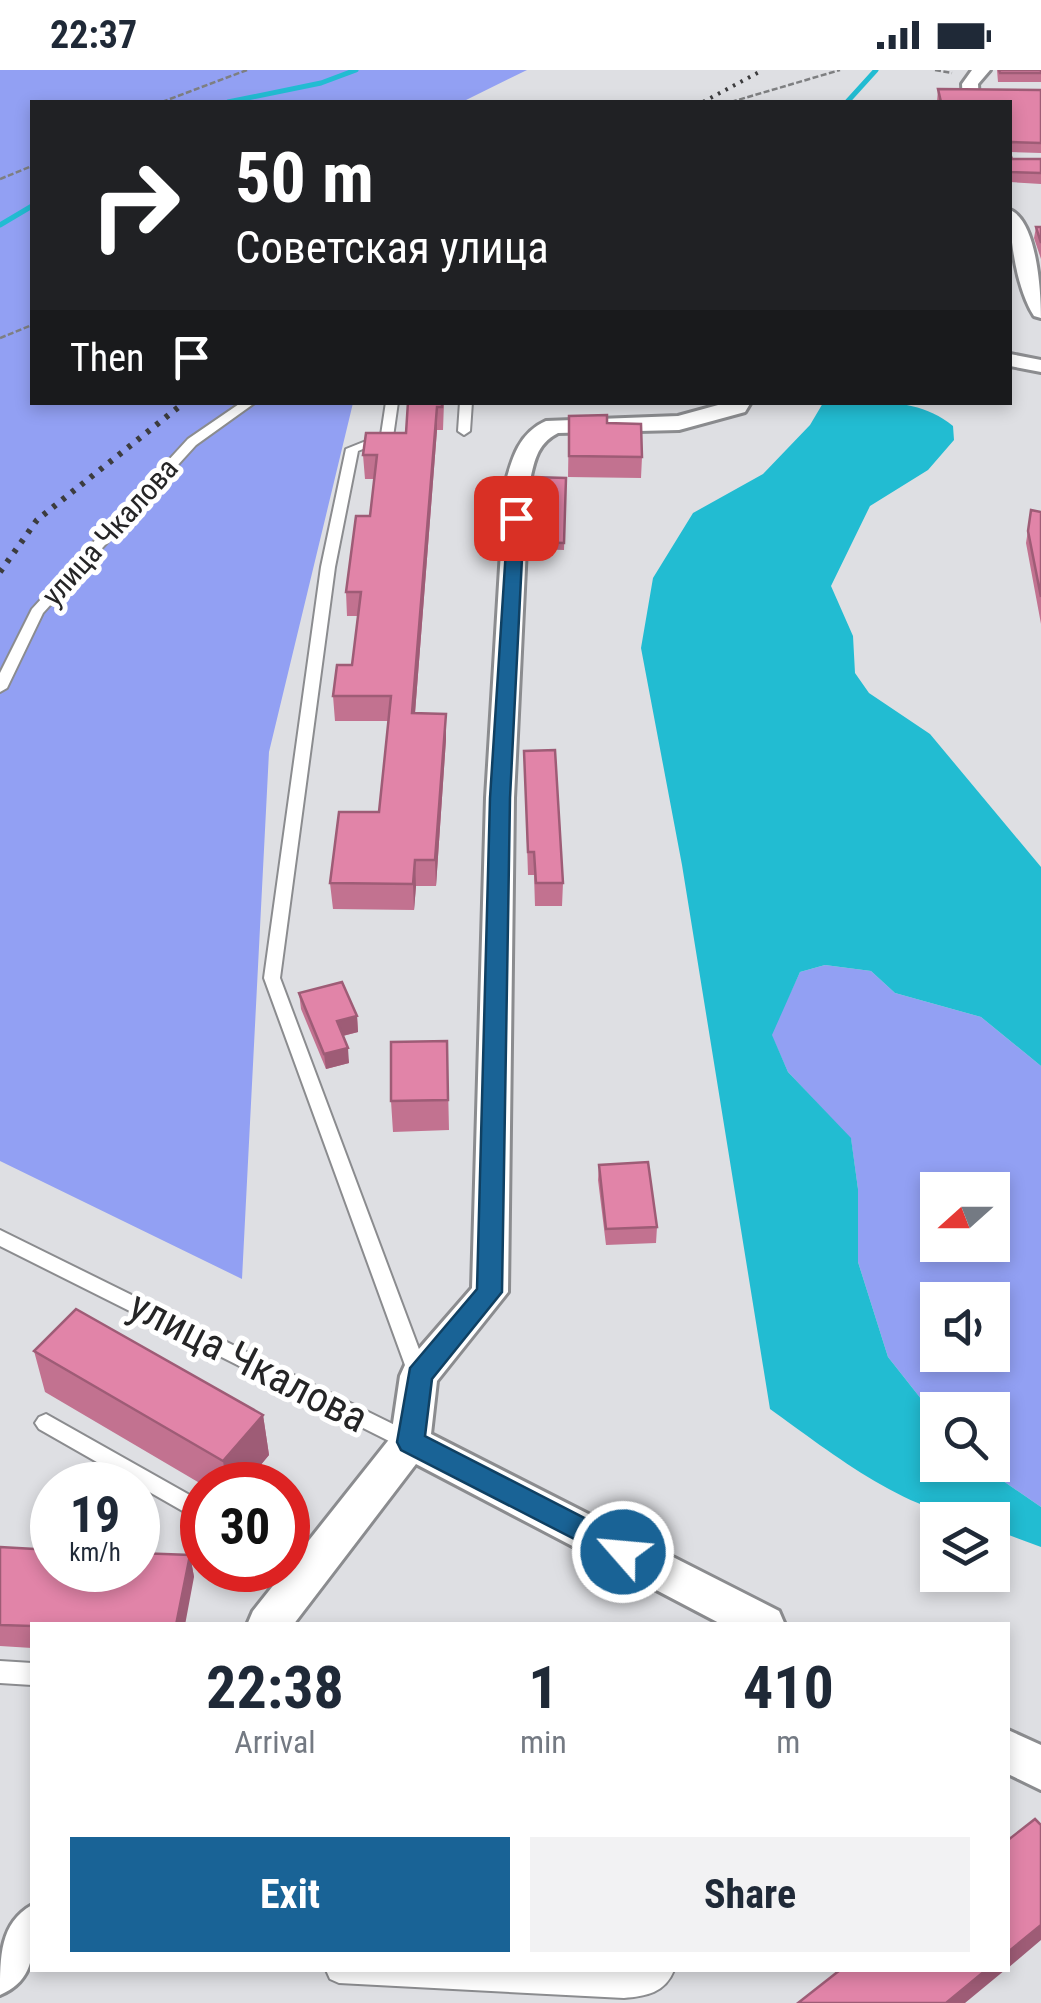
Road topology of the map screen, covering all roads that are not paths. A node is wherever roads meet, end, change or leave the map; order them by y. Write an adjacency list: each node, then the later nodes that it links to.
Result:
1 (982, 70): 2 (street)
2 (975, 94)
3 (1012, 220): 4 (street)
4 (1034, 258): 5 (street)
5 (1041, 312)
6 (1012, 360): 7 (street)
7 (1041, 366)
8 (246, 405): 13 (lane, улица Чкалова)
9 (392, 405): 15 (lane)
10 (466, 405): 12 (lane)
11 (738, 405): 15 (street)
12 (464, 431)
13 (0, 688)
14 (0, 1237): 17 (lane, улица Чкалова)
15 (419, 1376): 17 (street)
16 (46, 1423): 18 (lane)
17 (410, 1442): 19 (street); 22 (street, улица Чкалова)
18 (180, 1500)
19 (310, 1554)
20 (285, 1592): 21 (street)
21 (270, 1622)
22 (758, 1622)
23 (0, 1672): 24 (lane)
24 (30, 1674)
25 (1010, 1752): 26 (street)
26 (1041, 1768)
27 (30, 1932): 28 (street)
28 (0, 1971)
29 (376, 1972): 30 (lane)
30 (659, 1972)

